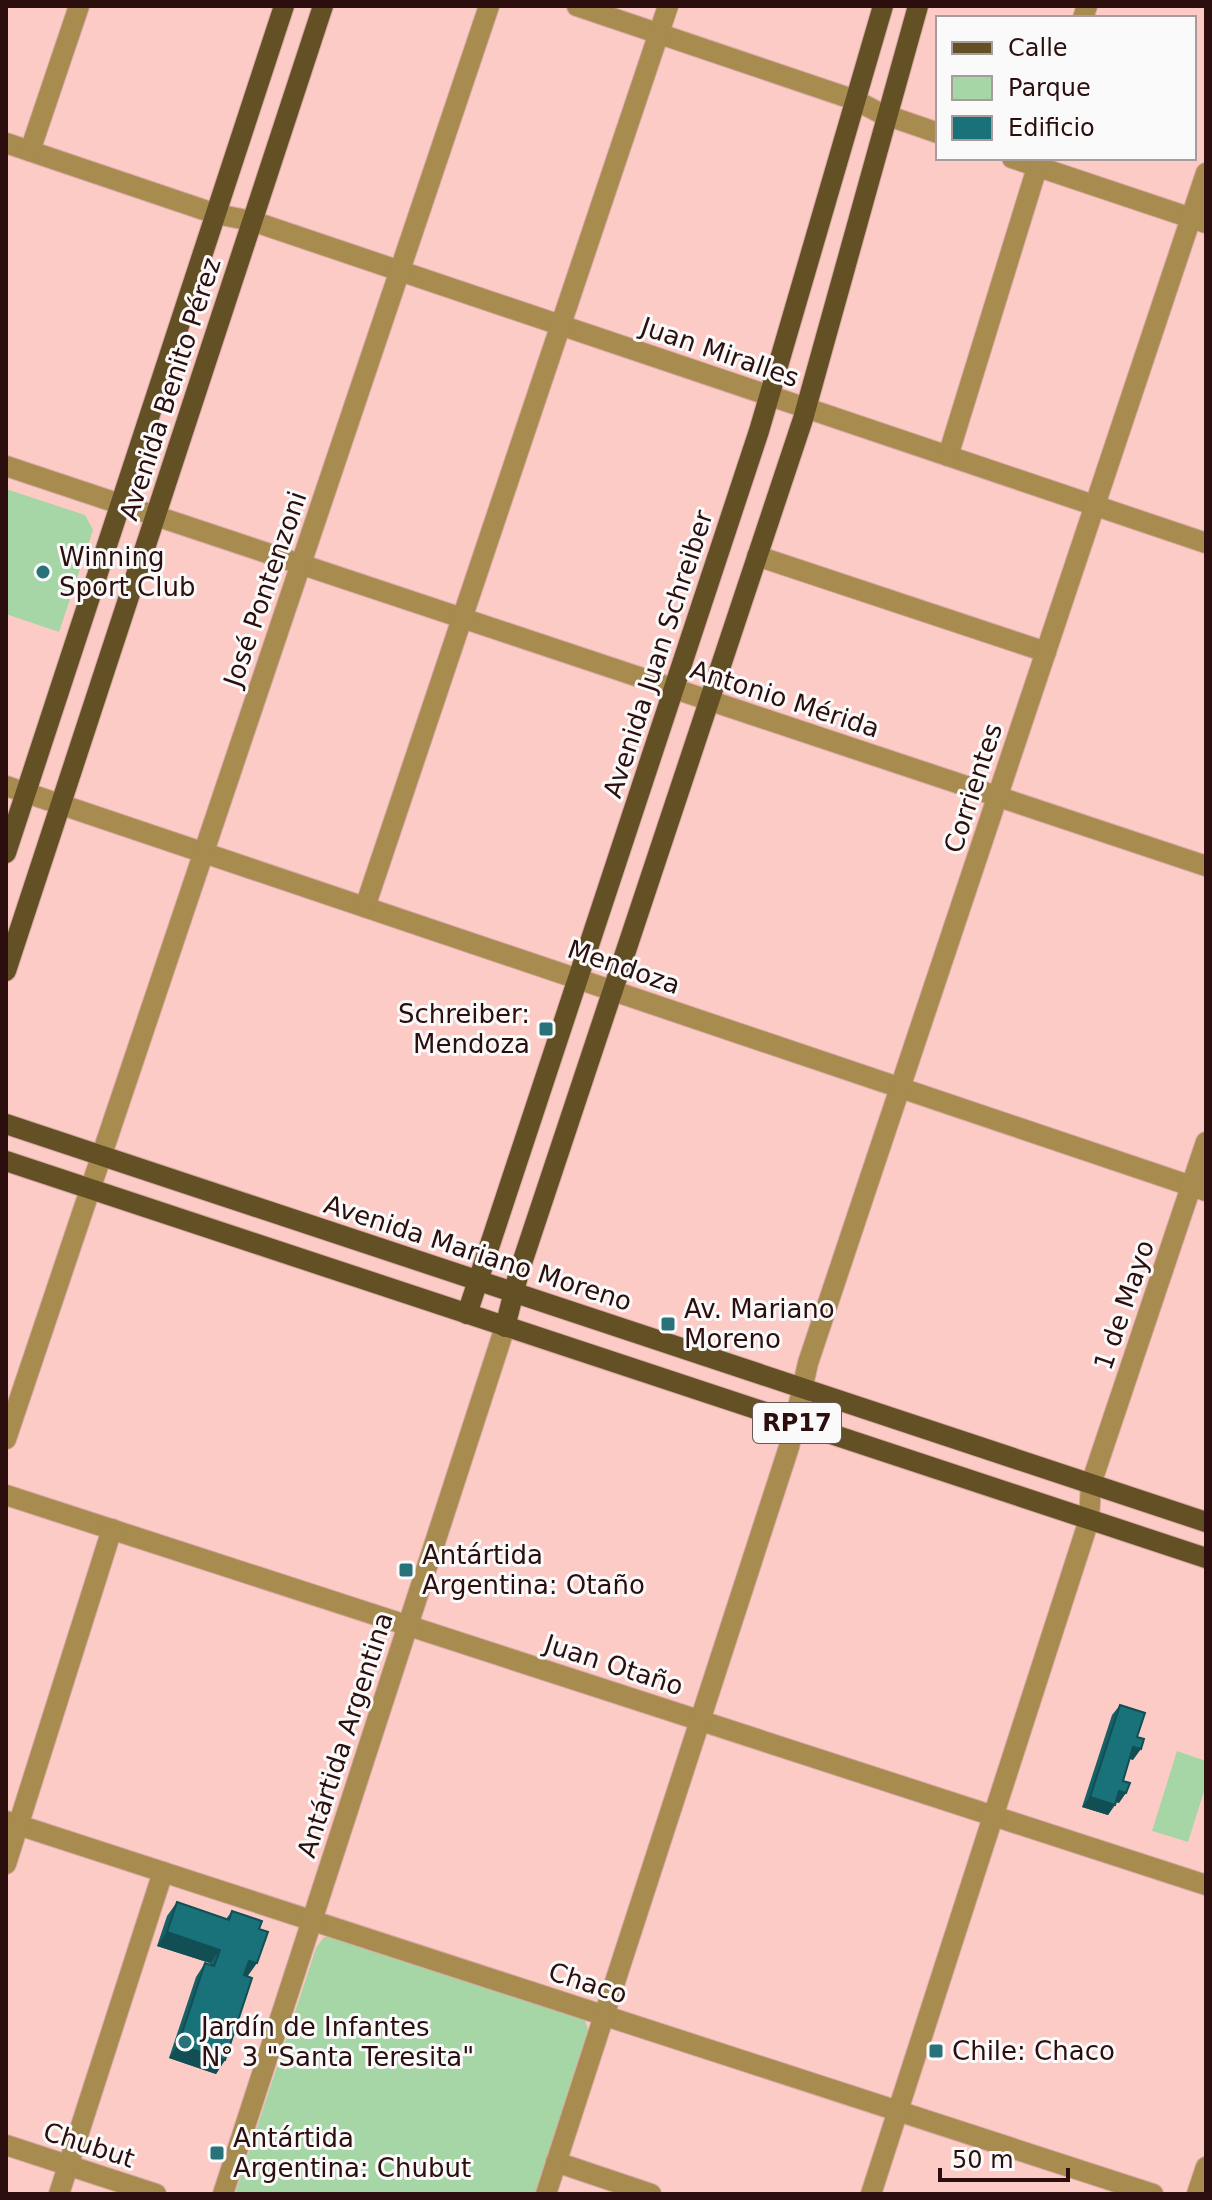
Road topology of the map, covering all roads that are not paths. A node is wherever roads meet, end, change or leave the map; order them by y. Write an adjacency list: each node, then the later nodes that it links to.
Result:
1 (79, 6): 14 (street)
2 (284, 6): 17 (main road, Avenida Benito Pérez)
3 (323, 6): 18 (main road, Avenida Benito Pérez)
4 (489, 6): 20 (street, José Pontenzoni)
5 (577, 6): 9 (street)
6 (668, 6): 9 (street)
7 (883, 6): 10 (main road, Avenida Juan Schreiber)
8 (918, 6): 11 (main road)
9 (659, 34): 10 (street); 21 (street)
10 (855, 100): 11 (street); 22 (main road, Avenida Juan Schreiber)
11 (888, 116): 12 (street); 23 (main road)
12 (936, 132)
13 (6, 143): 14 (street, Juan Miralles)
14 (30, 151): 17 (street, Juan Miralles)
15 (1038, 162): 19 (street); 24 (street)
16 (1206, 173): 19 (street, Corrientes)
17 (216, 214): 18 (street, Juan Miralles); 26 (main road, Avenida Benito Pérez)
18 (252, 221): 20 (street, Juan Miralles); 28 (main road, Avenida Benito Pérez)
19 (1198, 221): 27 (street, Corrientes)
20 (399, 271): 21 (street, Juan Miralles); 31 (street, José Pontenzoni)
21 (561, 325): 22 (street, Juan Miralles); 32 (street)
22 (769, 396): 23 (street, Juan Miralles); 34 (main road, Avenida Juan Schreiber)
23 (806, 408): 24 (street, Juan Miralles); 30 (main road)
24 (948, 456): 27 (street, Juan Miralles)
25 (6, 466): 26 (street, Antonio Mérida)
26 (121, 504): 28 (street, Antonio Mérida); 36 (main road, Avenida Benito Pérez)
27 (1095, 505): 29 (street, Juan Miralles); 33 (street, Corrientes)
28 (156, 516): 31 (street, Antonio Mérida); 38 (main road, Avenida Benito Pérez)
29 (1206, 543)
30 (757, 556): 33 (street); 35 (main road)
31 (301, 564): 32 (street, Antonio Mérida); 39 (street, José Pontenzoni)
32 (462, 618): 34 (street, Antonio Mérida); 42 (street)
33 (1046, 652): 37 (street, Corrientes)
34 (674, 689): 35 (street, Antonio Mérida); 44 (main road, Avenida Juan Schreiber)
35 (709, 701): 37 (street, Antonio Mérida); 45 (main road)
36 (16, 789): 38 (street, Mendoza); 40 (main road, Avenida Benito Pérez)
37 (997, 797): 41 (street, Antonio Mérida); 46 (street, Corrientes)
38 (61, 804): 39 (street, Mendoza); 43 (main road, Avenida Benito Pérez)
39 (204, 852): 42 (street, Mendoza); 49 (street, José Pontenzoni)
40 (6, 853)
41 (1206, 866)
42 (365, 907): 44 (street, Mendoza)
43 (6, 971)
44 (578, 979): 45 (street, Mendoza); 53 (main road, Avenida Juan Schreiber)
45 (612, 991): 46 (street, Mendoza); 54 (main road)
46 (900, 1088): 52 (street, Mendoza); 57 (street, Corrientes)
47 (6, 1124): 49 (main road, Avenida Mariano Moreno / RP17)
48 (1206, 1142): 52 (street, 1 de Mayo)
49 (101, 1156): 51 (street, José Pontenzoni); 53 (main road, Avenida Mariano Moreno / RP17)
50 (6, 1161): 51 (main road, RP17)
51 (90, 1189): 55 (main road, RP17); 59 (street, José Pontenzoni)
52 (1198, 1189): 60 (street, 1 de Mayo)
53 (478, 1281): 54 (main road, Avenida Mariano Moreno / RP17); 55 (main road, Avenida Juan Schreiber)
54 (514, 1293): 56 (main road, Antártida Argentina); 57 (main road, Avenida Mariano Moreno / RP17)
55 (467, 1314): 56 (main road, RP17)
56 (505, 1327): 58 (main road, RP17); 66 (street, Antártida Argentina)
57 (801, 1388): 58 (street, Corrientes); 60 (main road, Avenida Mariano Moreno / RP17)
58 (794, 1422): 62 (main road, RP17); 67 (street, Corrientes)
59 (6, 1439)
60 (1091, 1484): 62 (street, 1 de Mayo); 63 (main road, Avenida Mariano Moreno / RP17)
61 (6, 1495): 64 (street, Juan Otaño)
62 (1089, 1520): 65 (main road, RP17); 68 (street, 1 de Mayo)
63 (1206, 1522)
64 (112, 1529): 66 (street, Juan Otaño); 69 (street)
65 (1206, 1558)
66 (408, 1625): 67 (street, Juan Otaño); 73 (street, Antártida Argentina)
67 (700, 1720): 68 (street, Juan Otaño); 74 (street, Corrientes)
68 (994, 1816): 72 (street, Juan Otaño); 75 (street, 1 de Mayo)
69 (12, 1823): 70 (street); 71 (street, Chaco)
70 (6, 1864)
71 (163, 1872): 73 (street, Chaco); 78 (street)
72 (1206, 1885)
73 (312, 1920): 74 (street, Chaco); 82 (street, Antártida Argentina)
74 (604, 2015): 75 (street, Chaco); 77 (street, Corrientes)
75 (898, 2111): 85 (street, 1 de Mayo); 86 (street, Chaco)
76 (6, 2145): 78 (street, Chubut)
77 (556, 2162): 83 (street, Corrientes); 84 (street)
78 (68, 2165): 80 (street); 81 (street, Chubut)
79 (1206, 2167): 87 (street)
80 (59, 2194)
81 (156, 2194)
82 (223, 2194)
83 (546, 2194)
84 (651, 2194)
85 (871, 2194)
86 (1153, 2194)
87 (1197, 2194)

